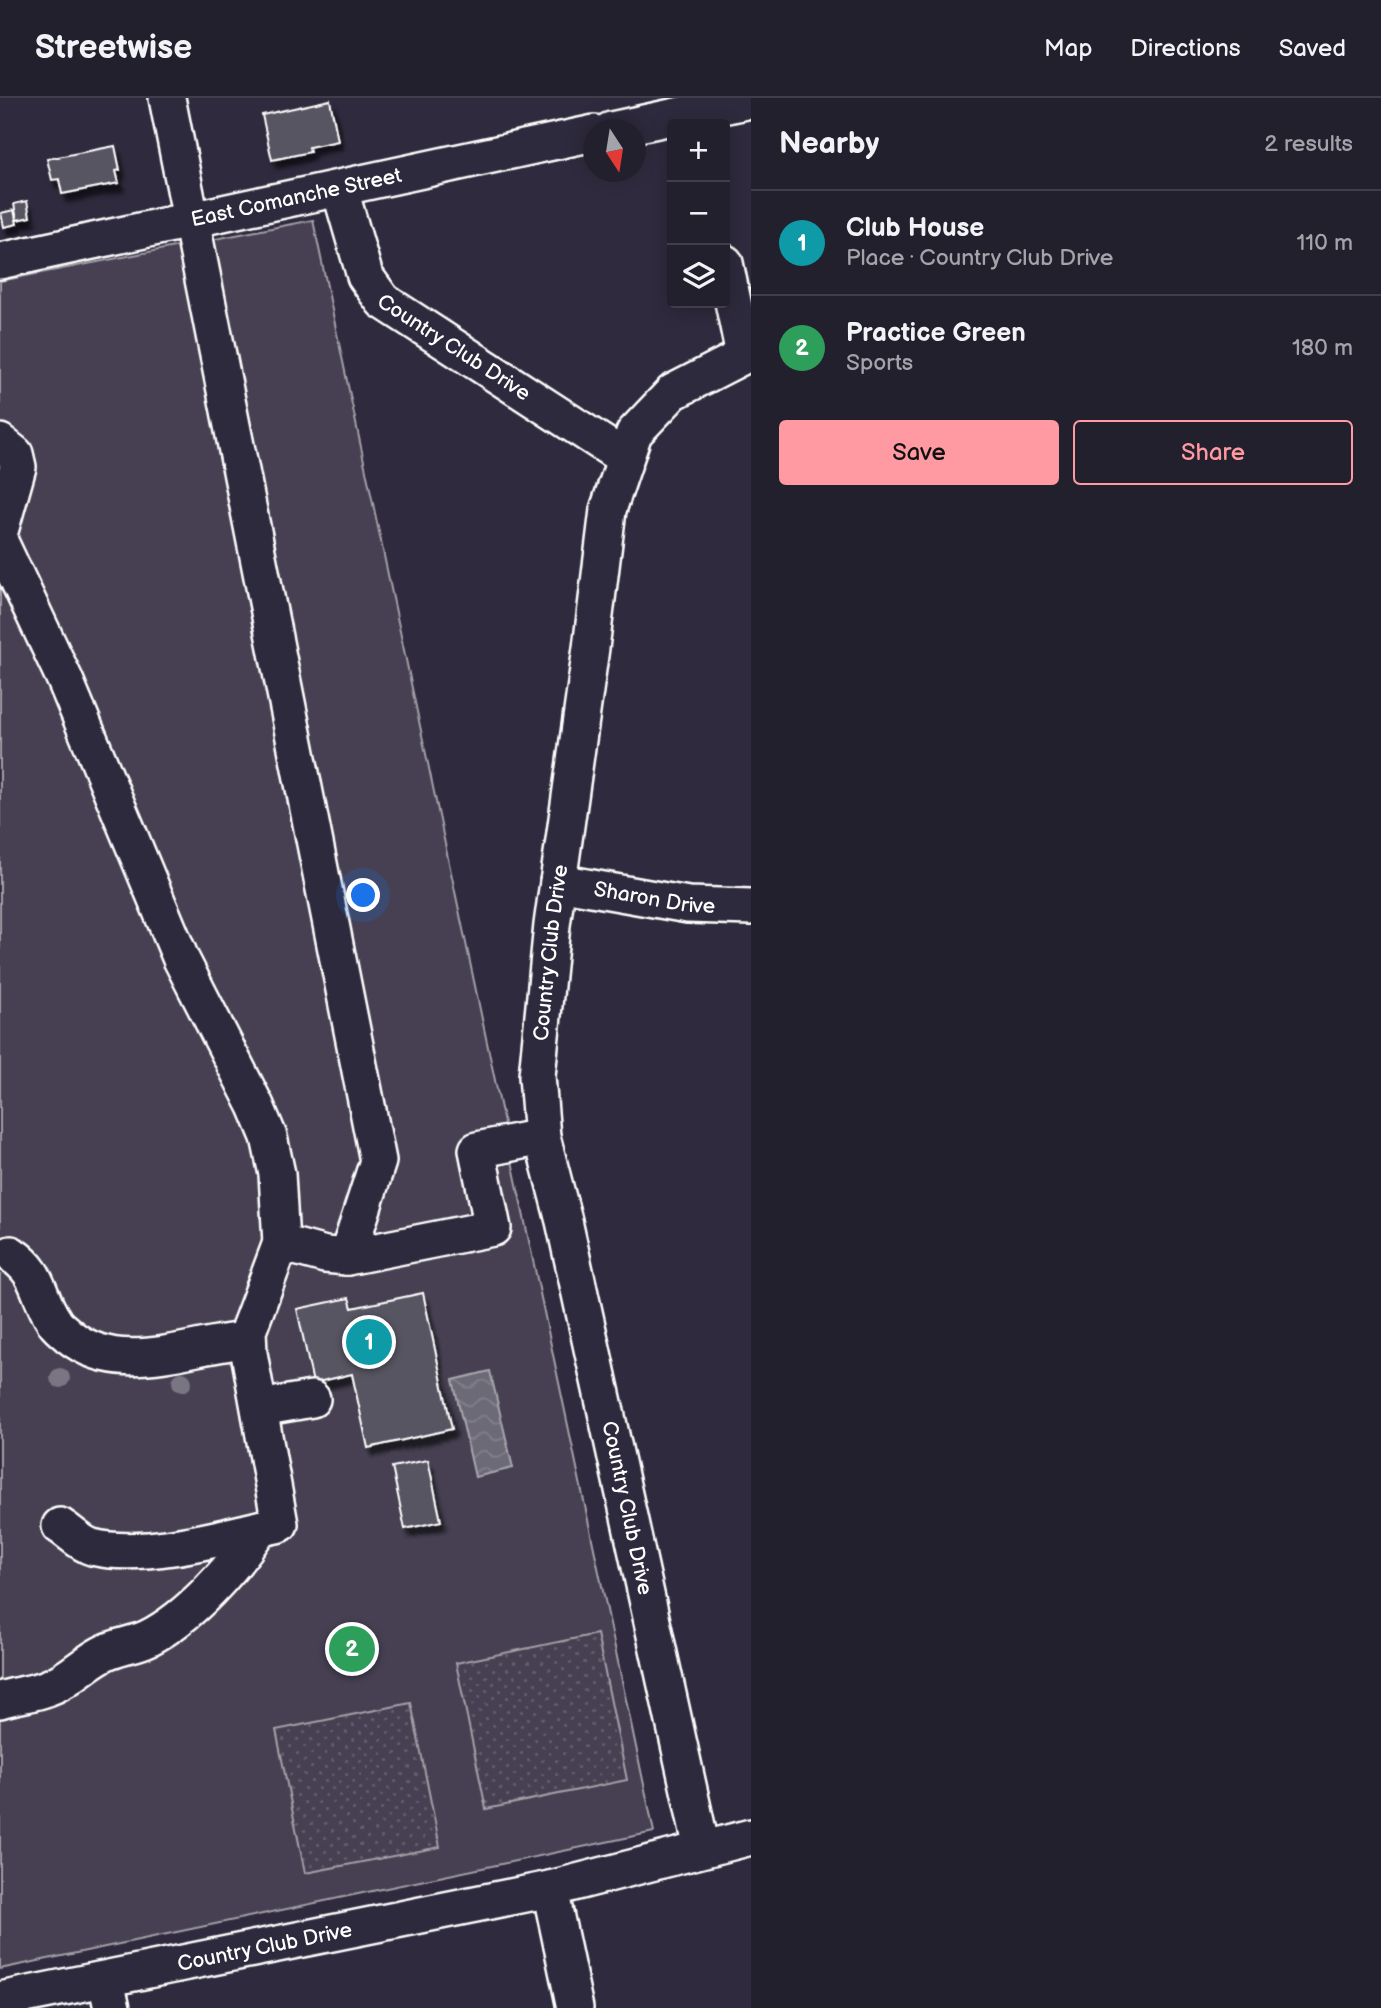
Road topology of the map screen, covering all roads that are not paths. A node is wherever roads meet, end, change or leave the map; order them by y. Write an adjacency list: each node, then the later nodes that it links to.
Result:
1 (167, 98): 7 (street)
2 (751, 100): 3 (street)
3 (693, 111): 4 (street)
4 (646, 122)
5 (583, 135): 6 (street, East Comanche Street)
6 (340, 190): 7 (street, East Comanche Street); 12 (street, Country Club Drive)
7 (192, 220): 8 (street, East Comanche Street); 20 (street)
8 (0, 261)
9 (730, 283): 10 (street)
10 (748, 353): 12 (street, Country Club Drive)
11 (0, 442): 13 (street)
12 (625, 458): 15 (street, Country Club Drive)
13 (0, 531)
14 (0, 542): 18 (street)
15 (558, 882): 16 (street, Sharon Drive); 17 (street, Country Club Drive)
16 (751, 907)
17 (542, 1137): 20 (street); 28 (street, Country Club Drive)
18 (281, 1243): 20 (street); 21 (street)
19 (11, 1254): 21 (street)
20 (347, 1256)
21 (247, 1340): 23 (street)
22 (312, 1399): 23 (street)
23 (260, 1408): 25 (street)
24 (60, 1526): 25 (street)
25 (259, 1529): 26 (street)
26 (0, 1700)
27 (751, 1837): 28 (street)
28 (702, 1849): 29 (street, Country Club Drive)
29 (551, 1889): 30 (street, Country Club Drive); 32 (street)
30 (109, 1994): 31 (street, Country Club Drive)
31 (0, 2000)
32 (575, 2008)

